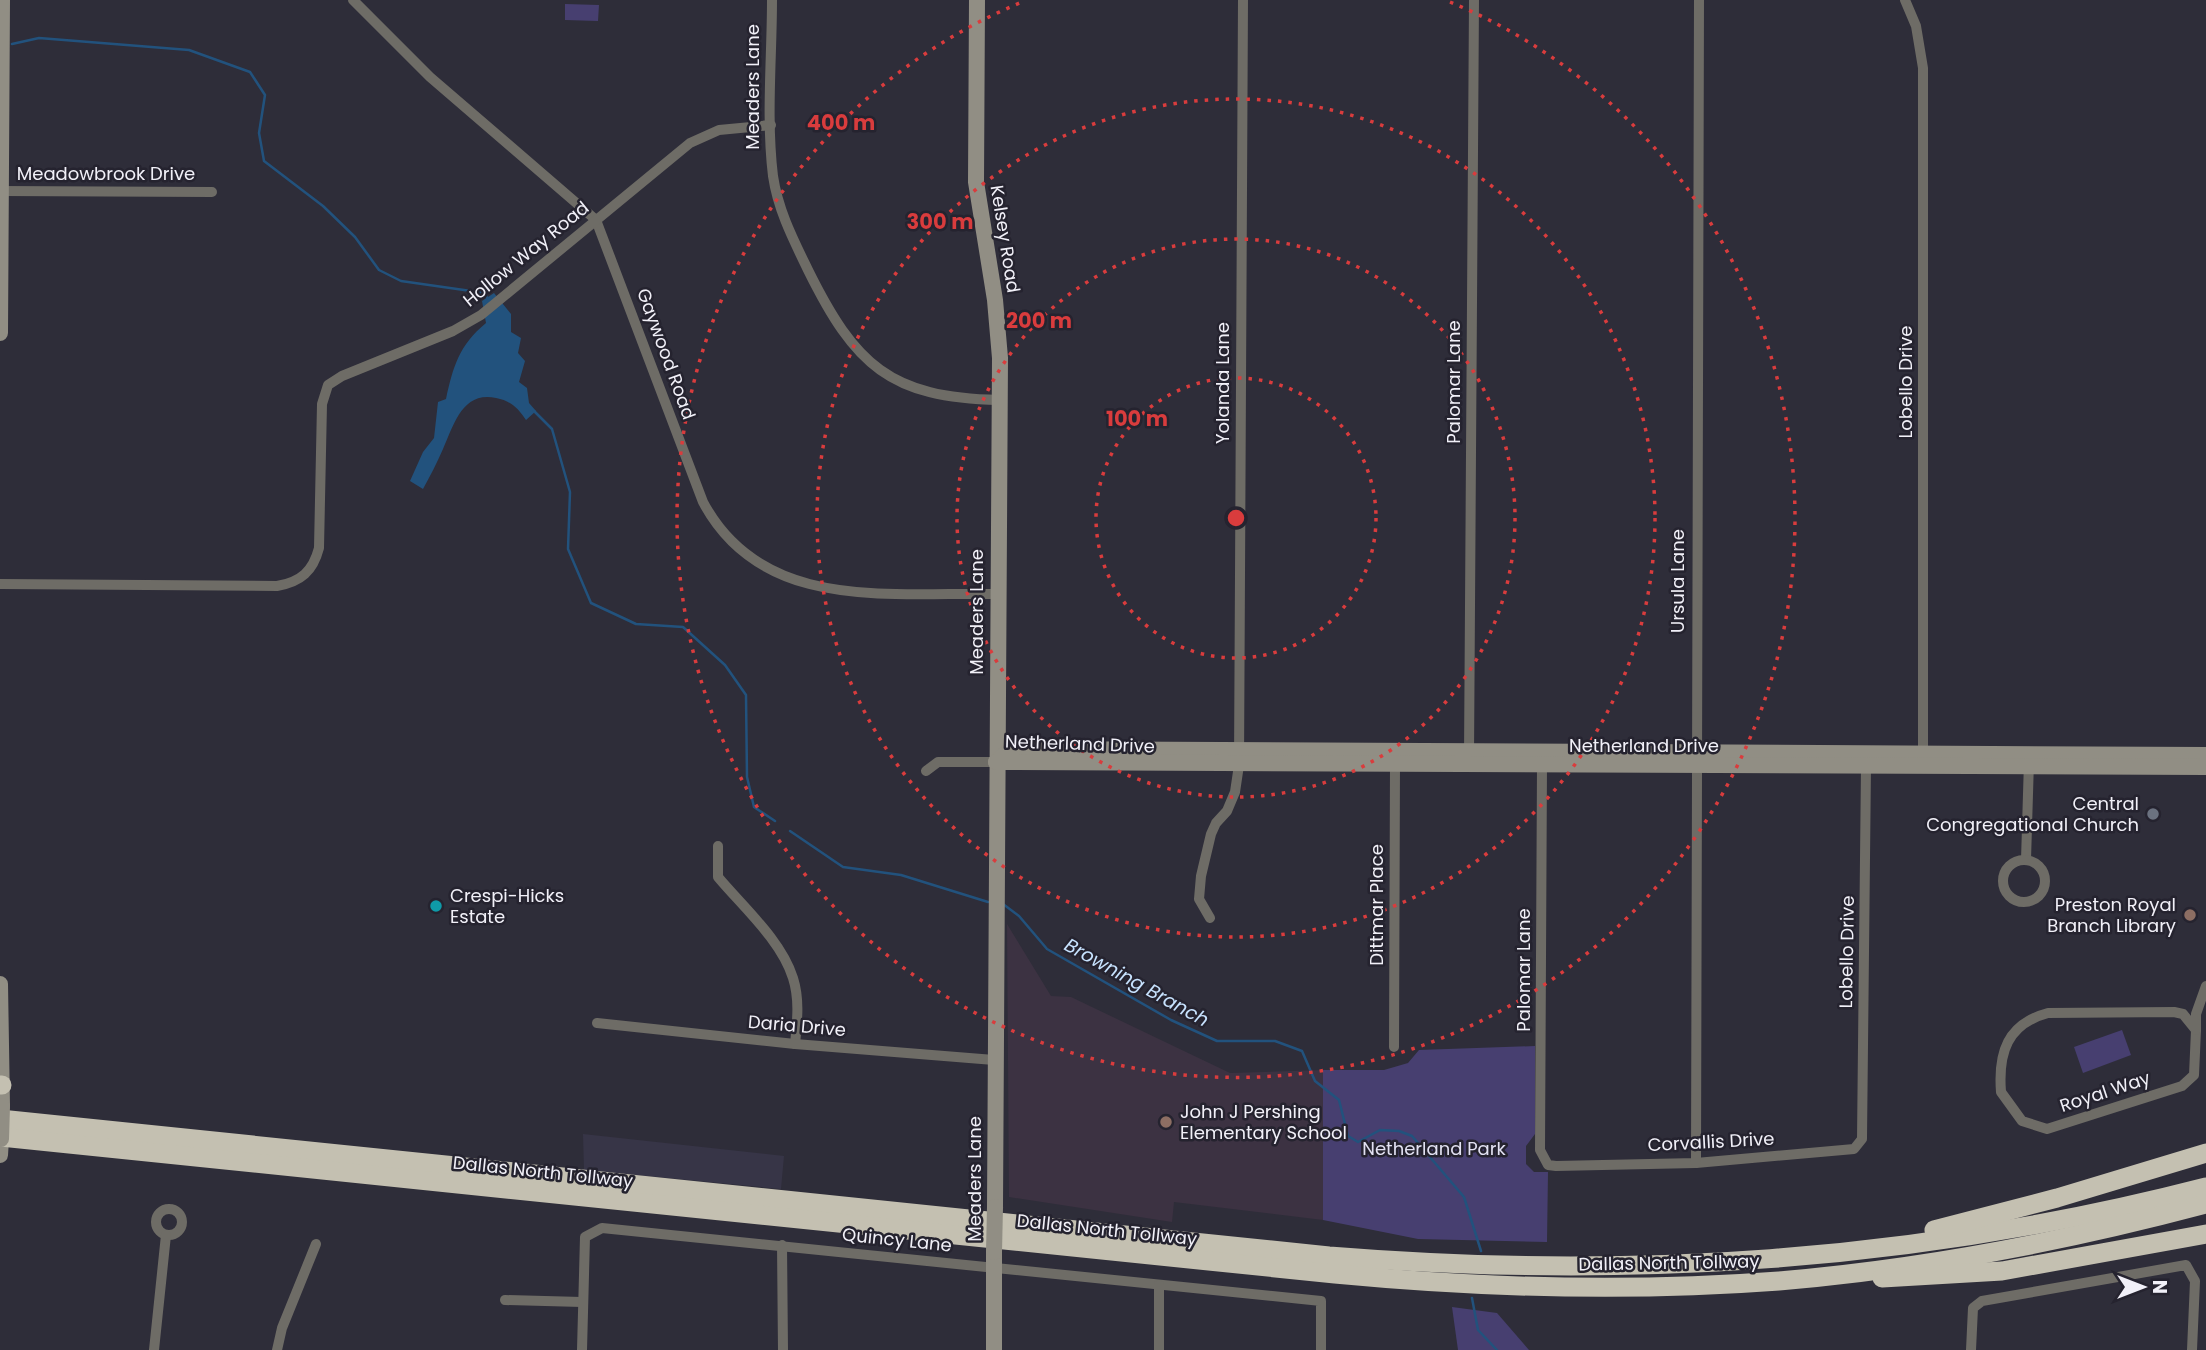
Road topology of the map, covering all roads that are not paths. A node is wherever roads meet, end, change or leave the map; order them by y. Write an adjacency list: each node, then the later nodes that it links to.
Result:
1 (2, 0): 10 (street)
2 (353, 0): 12 (street, Gaywood Road)
3 (772, 0): 9 (street, Meaders Lane)
4 (977, 0): 14 (street, Kelsey Road)
5 (1243, 0): 19 (street, Yolanda Lane)
6 (1474, 0): 18 (street, Palomar Lane)
7 (1699, 0): 21 (street, Ursula Lane)
8 (1905, 0): 23 (street, Lobello Drive)
9 (771, 125): 12 (street, Hollow Way Road); 14 (street, Meaders Lane)
10 (1, 191): 11 (street, Meadowbrook Drive); 13 (street)
11 (212, 192)
12 (596, 220): 15 (street, Hollow Way Road); 16 (street, Gaywood Road)
13 (0, 333)
14 (999, 400): 16 (street, Meaders Lane)
15 (0, 583)
16 (997, 594): 26 (street, Meaders Lane)
17 (2206, 755): 25 (street, Netherland Drive)
18 (1469, 757): 19 (street, Netherland Drive); 20 (street, Netherland Drive); 27 (street, Netherland Drive); 28 (street, Netherland Drive)
19 (1238, 758): 26 (street, Netherland Drive); 27 (street, Netherland Drive); 34 (street, Yolanda Lane)
20 (1581, 758): 21 (street, Netherland Drive); 28 (street, Netherland Drive)
21 (1695, 759): 22 (street, Netherland Drive); 50 (street, Ursula Lane)
22 (1808, 760): 23 (street, Netherland Drive); 29 (street, Netherland Drive)
23 (1923, 760): 24 (street, Netherland Drive); 29 (street, Netherland Drive)
24 (2029, 760): 25 (street, Netherland Drive); 33 (street)
25 (2092, 761): 30 (street, Netherland Drive)
26 (996, 762): 31 (street); 42 (street, Meaders Lane)
27 (1395, 764): 41 (street, Dittmar Place)
28 (1542, 765): 51 (street, Palomar Lane)
29 (1866, 765): 46 (street, Lobello Drive)
30 (2206, 767)
31 (926, 771)
32 (719, 846): 40 (street)
33 (2026, 860): 33 (street)
34 (1210, 918)
35 (2206, 975): 37 (street, Royal Way)
36 (0, 984): 43 (street)
37 (2205, 988): 39 (street, Royal Way)
38 (597, 1023): 40 (street, Daria Drive)
39 (2196, 1030): 39 (street, Royal Way)
40 (796, 1044): 42 (street, Daria Drive)
41 (1394, 1046)
42 (994, 1060): 59 (street, Meaders Lane, bridge)
43 (1, 1085): 44 (street)
44 (1, 1112): 47 (street, bridge); 58 (highway, Dallas North Tollway)
45 (0, 1137): 60 (highway, Dallas North Tollway)
46 (1862, 1139): 50 (street, Corvallis Drive)
47 (0, 1149): 49 (street)
48 (2206, 1153): 58 (highway)
49 (0, 1155)
50 (1696, 1163): 51 (street, Corvallis Drive)
51 (1556, 1166)
52 (2206, 1187): 58 (highway, Dallas North Tollway)
53 (2206, 1204): 60 (highway, Dallas North Tollway)
54 (2206, 1234): 60 (highway)
55 (166, 1235): 64 (street)
56 (316, 1244): 65 (street)
57 (782, 1245): 59 (street, Quincy Lane); 63 (street, Quincy Lane); 67 (street)
58 (1866, 1249)
59 (994, 1260): 61 (street, Quincy Lane); 68 (street, Meaders Lane)
60 (1797, 1279)
61 (1159, 1285): 69 (street); 70 (street, Quincy Lane)
62 (505, 1300): 63 (street)
63 (582, 1302): 66 (street)
64 (154, 1350)
65 (277, 1350)
66 (582, 1350)
67 (783, 1350)
68 (994, 1350)
69 (1158, 1350)
70 (1321, 1350)
71 (1971, 1350): 72 (street)
72 (2192, 1350)

